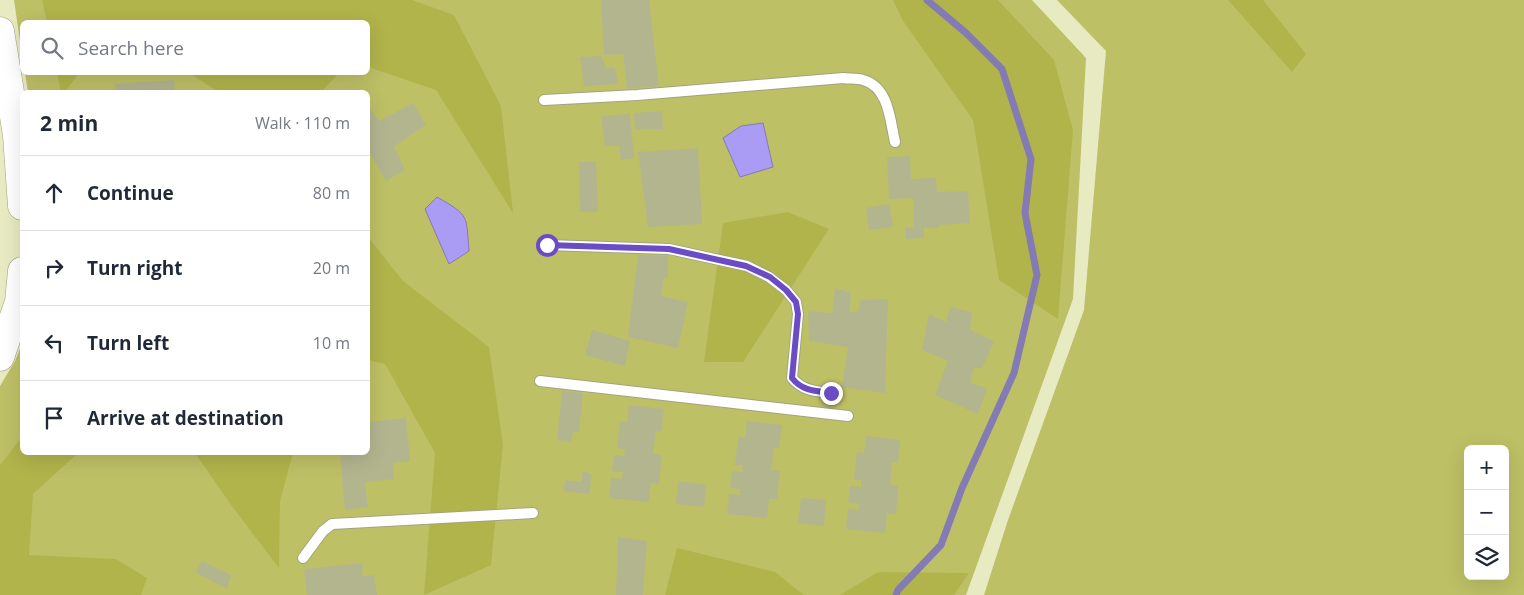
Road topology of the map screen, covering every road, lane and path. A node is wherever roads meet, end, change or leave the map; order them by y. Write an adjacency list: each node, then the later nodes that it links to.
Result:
1 (0, 31): 4 (main road)
2 (544, 100): 3 (lane)
3 (895, 142)
4 (20, 178)
5 (547, 245): 9 (lane)
6 (20, 292): 7 (main road)
7 (0, 358)
8 (540, 381): 10 (lane)
9 (831, 393)
10 (848, 416)
11 (533, 513): 12 (lane)
12 (303, 558)

